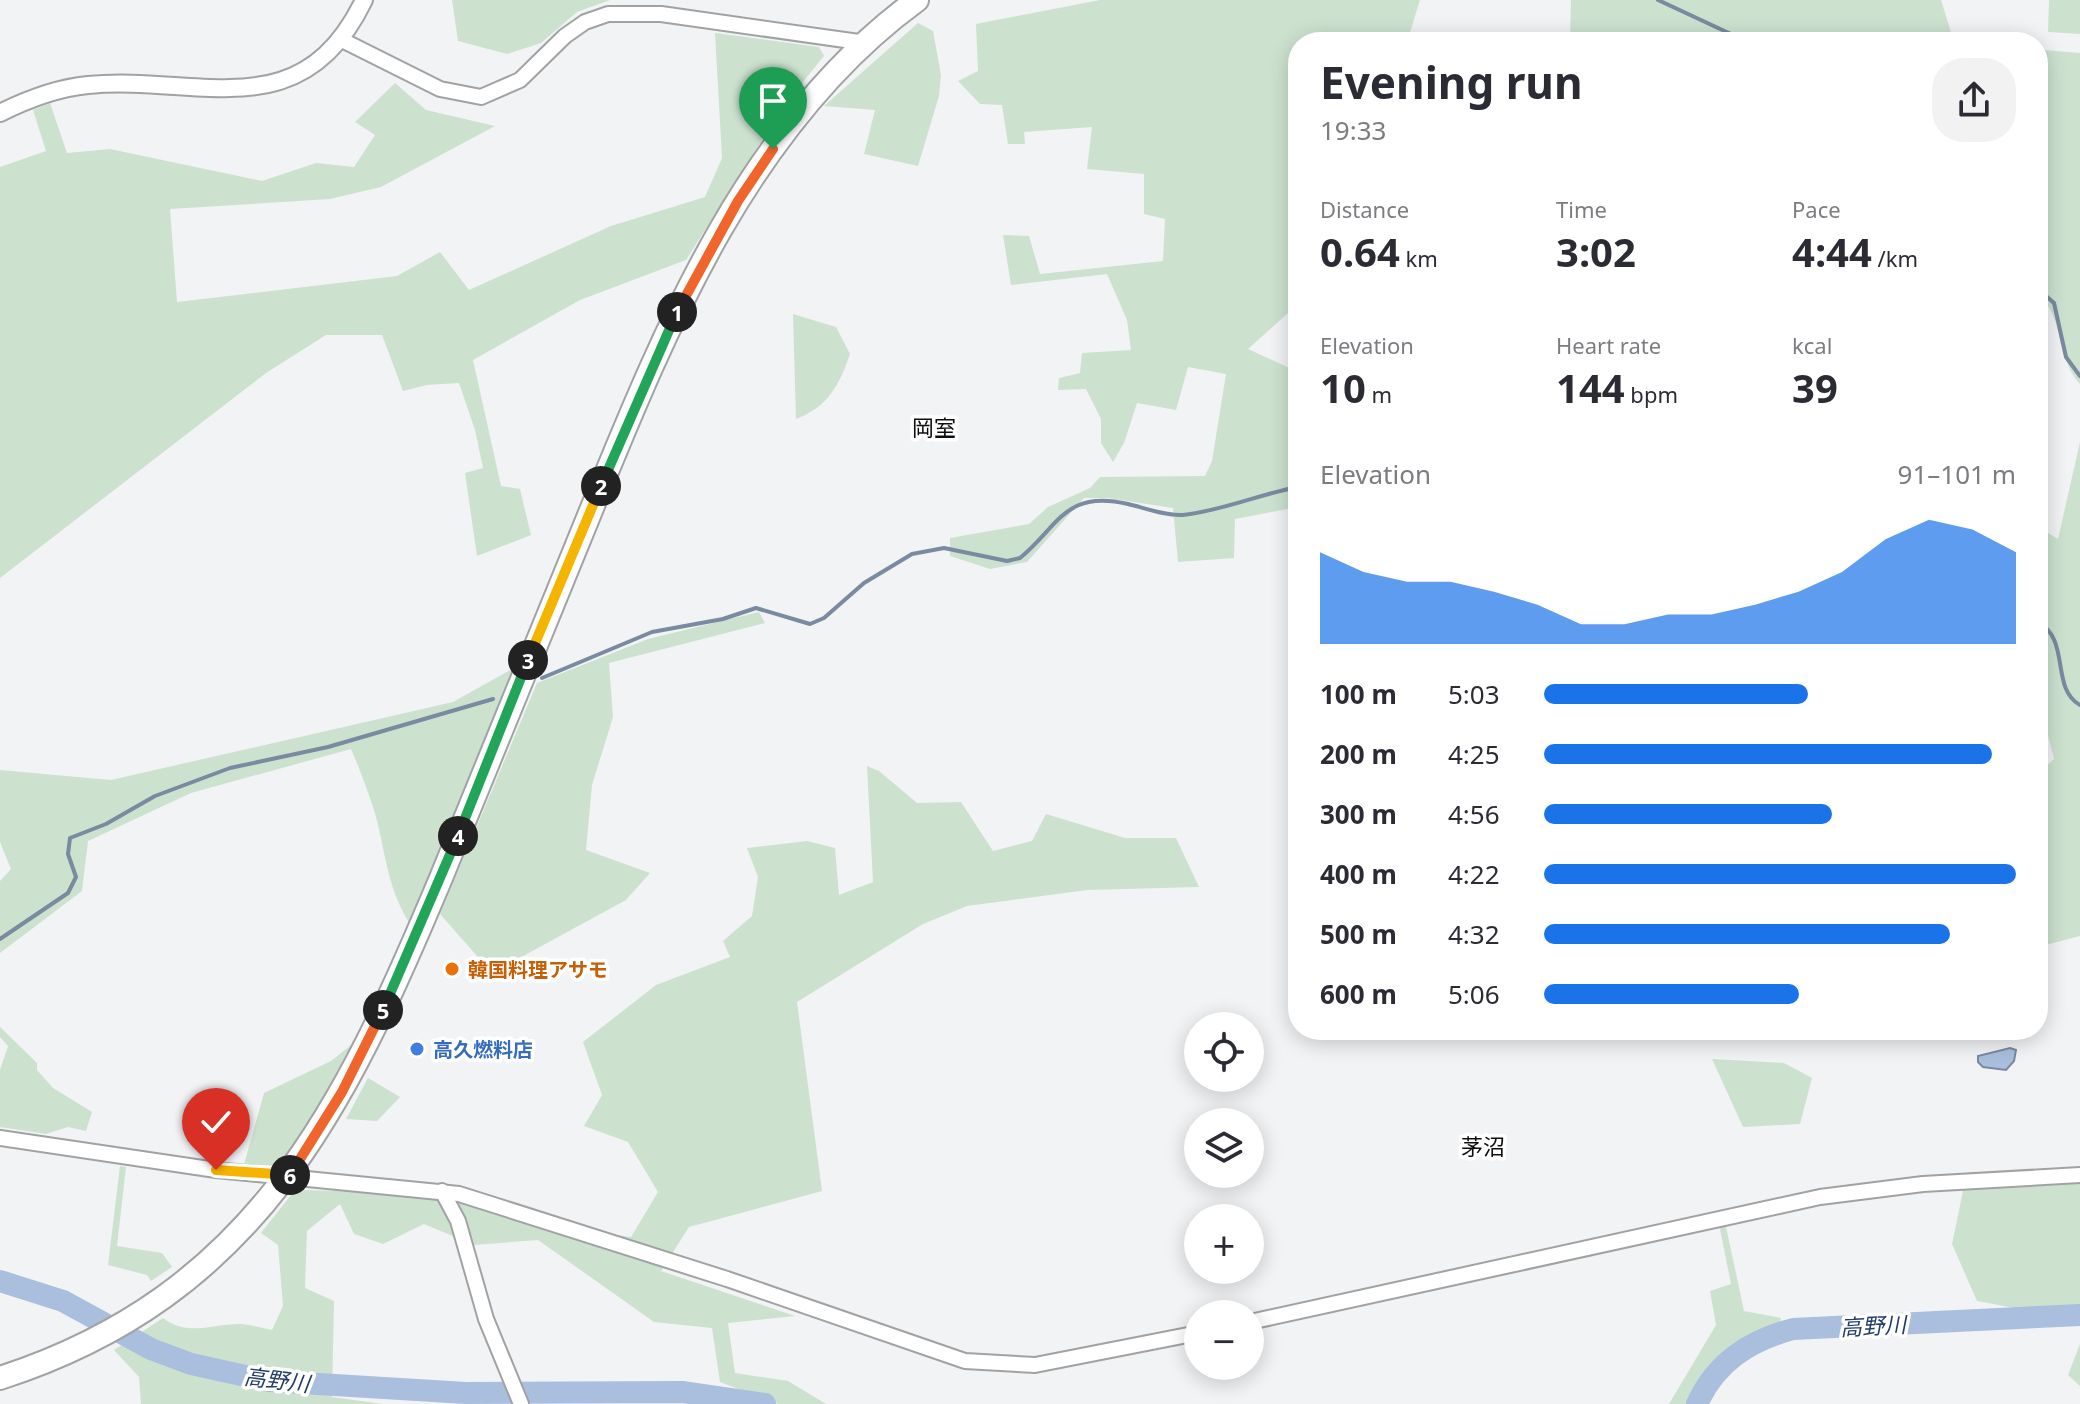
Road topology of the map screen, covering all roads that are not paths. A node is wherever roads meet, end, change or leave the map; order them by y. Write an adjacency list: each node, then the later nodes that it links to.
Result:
1 (364, 0): 3 (street)
2 (917, 0): 4 (main road)
3 (340, 39): 4 (street); 5 (street)
4 (866, 43): 8 (main road)
5 (0, 113)
6 (0, 1138): 8 (street)
7 (2080, 1175): 10 (street)
8 (288, 1177): 9 (street); 12 (main road)
9 (442, 1191): 11 (street); 13 (street)
10 (1264, 1319)
11 (1184, 1336)
12 (0, 1378)
13 (521, 1404)

